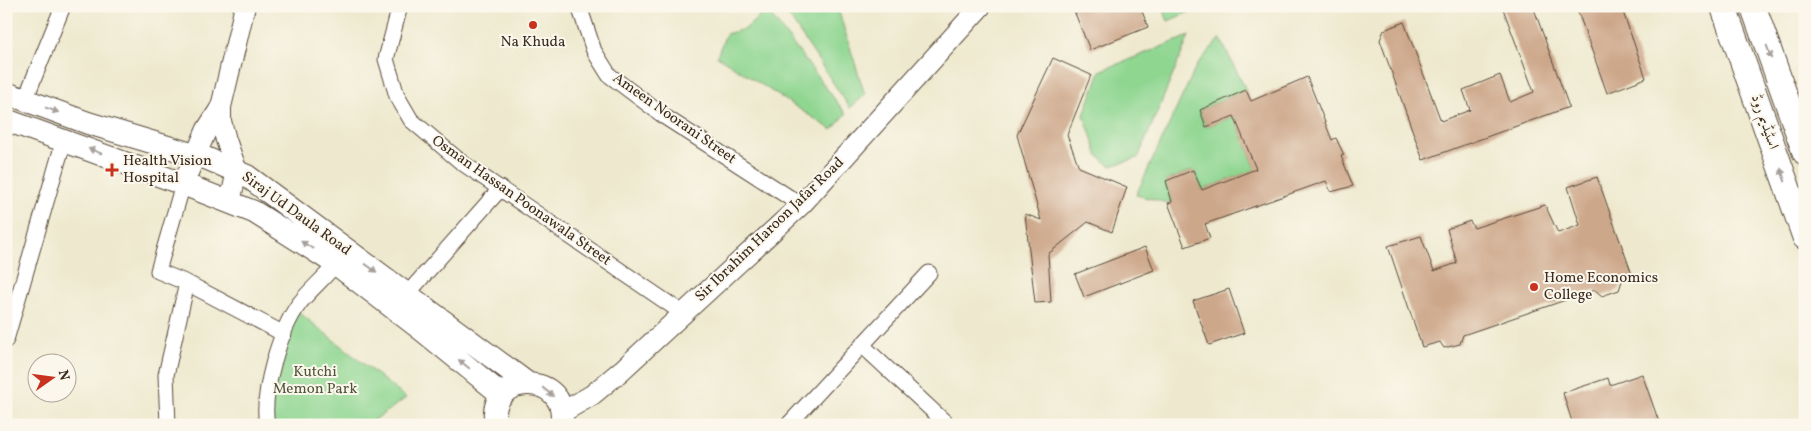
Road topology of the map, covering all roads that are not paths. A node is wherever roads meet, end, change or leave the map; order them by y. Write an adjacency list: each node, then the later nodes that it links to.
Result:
1 (63, 6): 8 (street)
2 (245, 6): 9 (street)
3 (400, 6): 16 (street, Osman Hassan Poonawala Street)
4 (579, 6): 18 (street, Ameen Noorani Street)
5 (981, 6): 18 (street, Sir Ibrahim Haroon Jafar Road)
6 (1753, 6): 12 (main road, اسٹیڈیم روڈ, one-way to 12)
7 (1732, 8): 19 (main road, اسٹیڈیم روڈ, one-way to 7)
8 (16, 97): 13 (main road, Siraj Ud Daula Road, one-way to 13)
9 (221, 107): 13 (street); 14 (street)
10 (6, 120): 11 (main road, Siraj Ud Daula Road)
11 (64, 140): 15 (main road, Siraj Ud Daula Road, one-way to 11); 26 (street)
12 (1805, 152)
13 (193, 156): 14 (main road, Siraj Ud Daula Road); 15 (street)
14 (237, 171): 17 (street); 20 (main road, Siraj Ud Daula Road)
15 (183, 184): 17 (main road, Siraj Ud Daula Road); 22 (street)
16 (501, 188): 23 (street); 24 (street, Osman Hassan Poonawala Street)
17 (230, 202): 20 (main road, Siraj Ud Daula Road, one-way to 17)
18 (801, 205): 24 (street, Sir Ibrahim Haroon Jafar Road)
19 (1805, 237)
20 (341, 257): 23 (main road, Siraj Ud Daula Road); 25 (street)
21 (929, 274): 27 (street)
22 (187, 284): 25 (street); 31 (street)
23 (401, 302): 28 (main road, Siraj Ud Daula Road); 29 (main road, Siraj Ud Daula Road, one-way to 23)
24 (684, 314): 30 (street, Sir Ibrahim Haroon Jafar Road)
25 (284, 334): 32 (street)
26 (7, 335)
27 (863, 346): 34 (street); 35 (street)
28 (527, 383): 29 (main road); 30 (main road, Siraj Ud Daula Road, one-way to 30)
29 (502, 395): 33 (main road)
30 (561, 419)
31 (168, 425)
32 (267, 425)
33 (496, 425)
34 (788, 425)
35 (948, 425)

